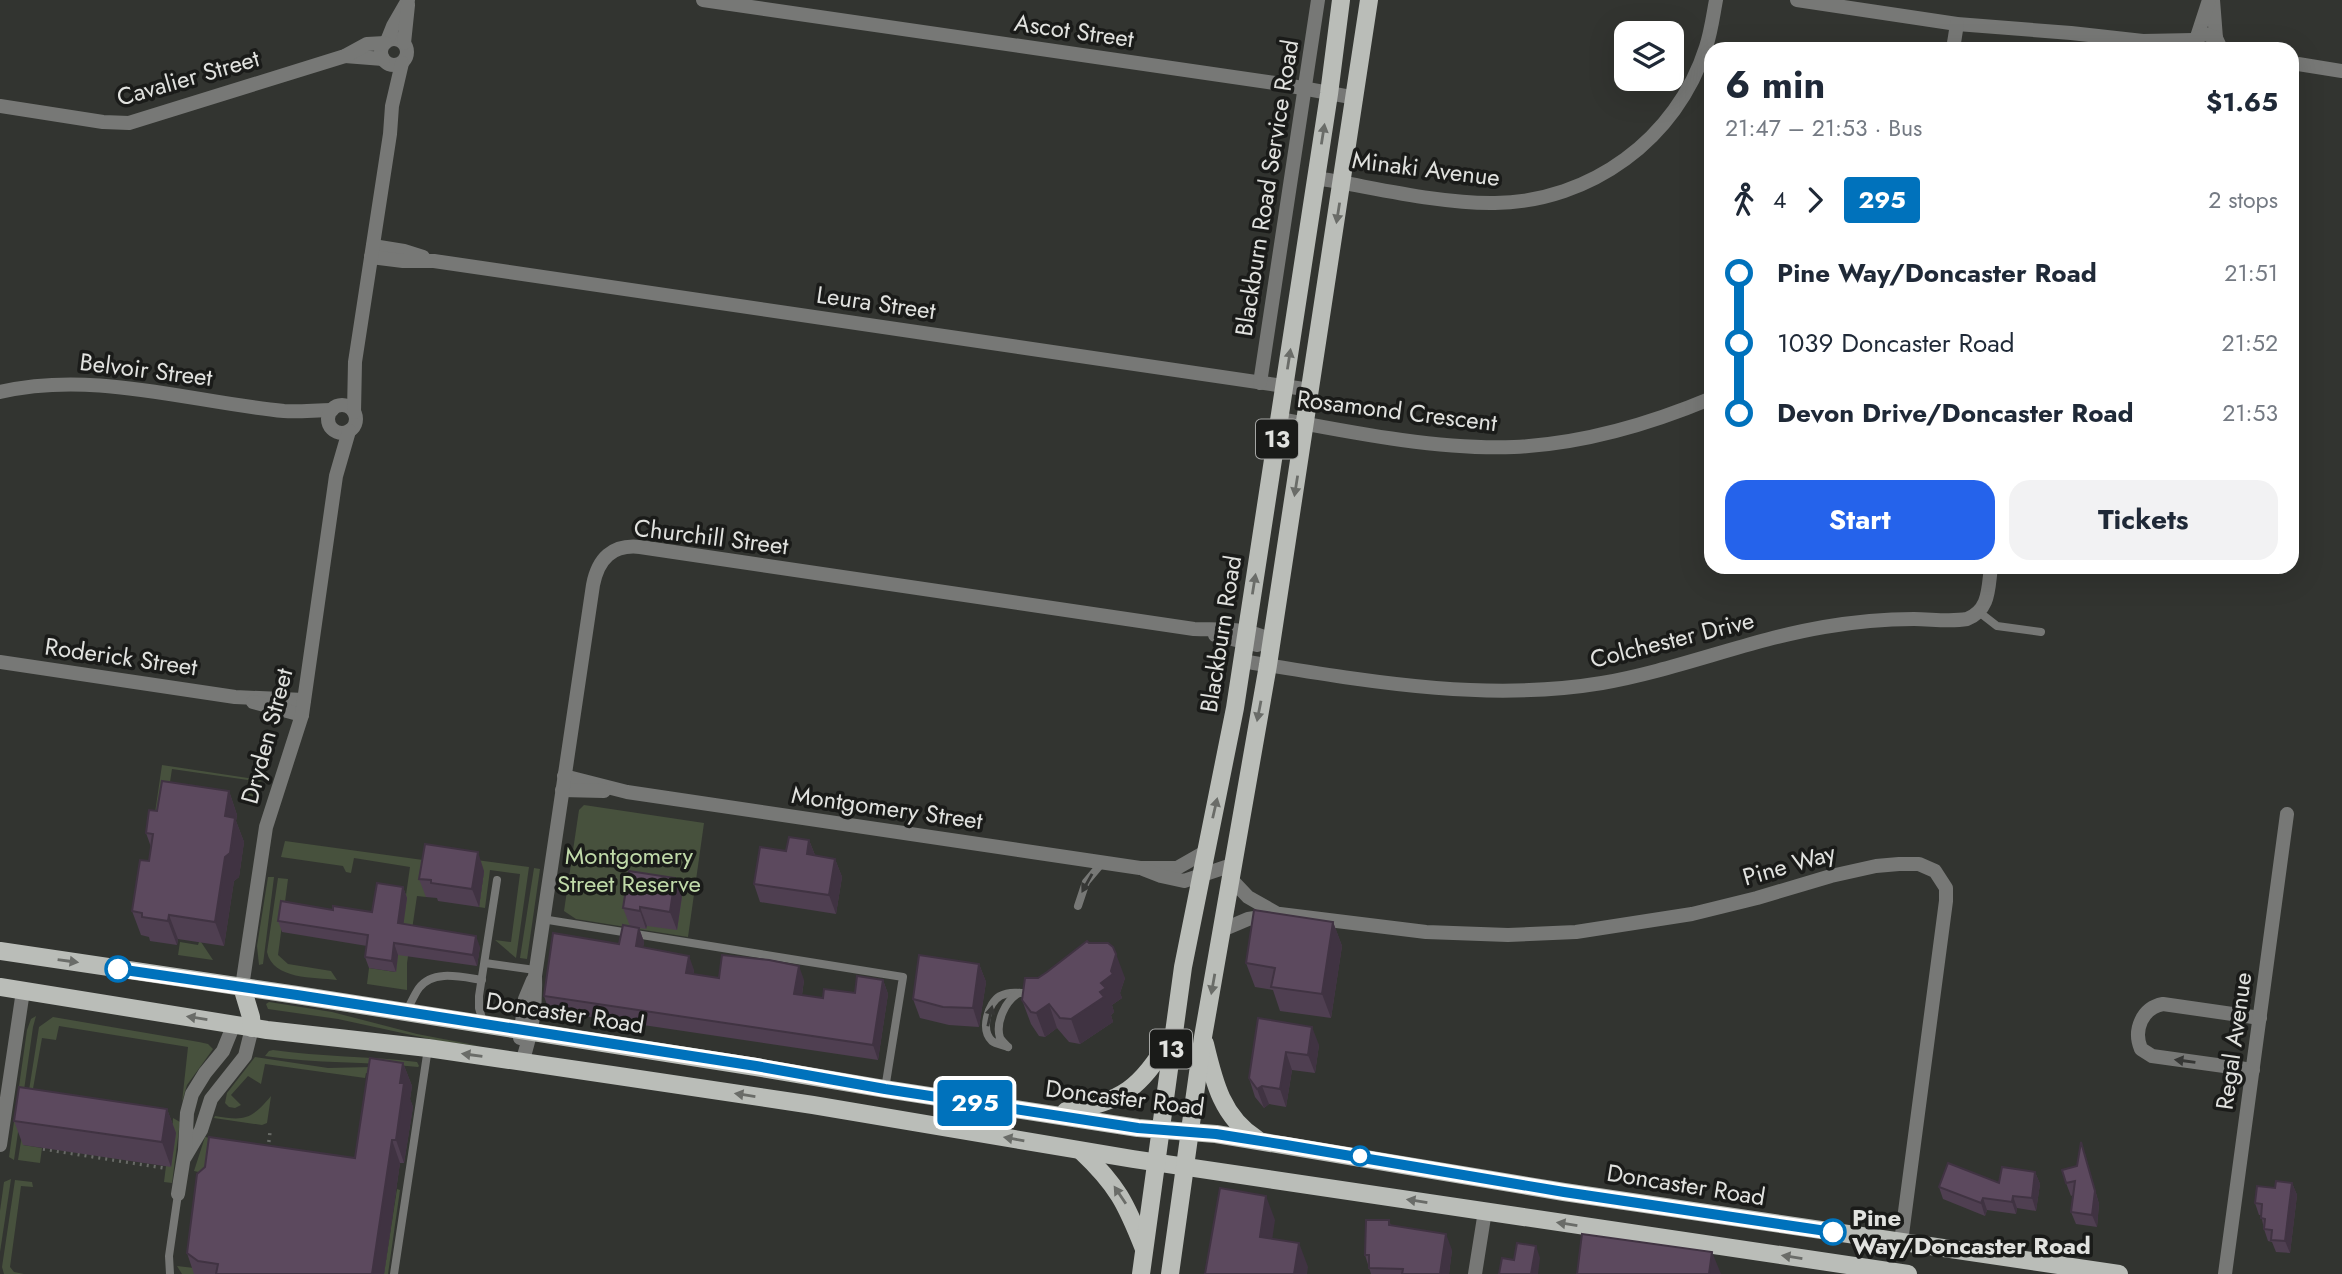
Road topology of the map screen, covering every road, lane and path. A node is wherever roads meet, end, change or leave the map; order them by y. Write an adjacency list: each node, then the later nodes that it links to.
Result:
1 (408, 0): 11 (street); 17 (street)
2 (703, 0): 24 (street, Ascot Street)
3 (1318, 0): 24 (street, Blackburn Road Service Road)
4 (1341, 0): 25 (main road, Blackburn Road / 13)
5 (1369, 0): 26 (main road, Blackburn Road / 13)
6 (1716, 0): 12 (street, Minaki Avenue)
7 (1797, 0): 9 (street)
8 (2211, 0): 14 (street); 16 (street)
9 (1957, 24): 10 (street); 13 (street)
10 (2143, 41): 14 (street)
11 (386, 42): 17 (street); 19 (street, Cavalier Street); 20 (street)
12 (1707, 42)
13 (1954, 42)
14 (2193, 42): 15 (street)
15 (2219, 42)
16 (2222, 42)
17 (404, 43): 21 (street)
18 (1704, 51): 30 (street, Minaki Avenue)
19 (345, 56): 20 (street, Cavalier Street); 27 (street, Cavalier Street)
20 (384, 60): 21 (street); 28 (street)
21 (402, 63): 28 (street)
22 (2299, 64): 23 (street)
23 (2342, 71)
24 (1305, 89): 25 (street, Ascot Street); 33 (street, Blackburn Road Service Road)
25 (1329, 94): 26 (street, Ascot Street); 29 (main road, Blackburn Road / 13, one-way to 25)
26 (1356, 98): 30 (main road, Blackburn Road / 13)
27 (0, 106)
28 (392, 106): 31 (street)
29 (1316, 178): 30 (street, Minaki Avenue); 34 (main road, Blackburn Road / 13, one-way to 29)
30 (1343, 182): 35 (main road, Blackburn Road / 13, one-way to 35)
31 (372, 251): 32 (street); 33 (street, Leura Street)
32 (355, 362): 38 (street); 40 (street)
33 (1260, 383): 34 (street, Leura Street)
34 (1285, 386): 35 (street, Leura Street); 41 (main road, Blackburn Road / 13)
35 (1311, 390): 42 (main road, Blackburn Road / 13)
36 (0, 392): 39 (street, Belvoir Street)
37 (1704, 401): 42 (street, Rosamond Crescent)
38 (334, 408): 39 (street, Belvoir Street); 40 (street); 43 (street)
39 (286, 411): 43 (street, Belvoir Street)
40 (354, 412): 44 (street)
41 (1280, 419): 42 (street, Rosamond Crescent); 50 (main road, Blackburn Road / 13, one-way to 41)
42 (1306, 424): 49 (main road, Blackburn Road / 13, one-way to 49)
43 (331, 427): 44 (street); 45 (street, Dryden Street)
44 (349, 431): 45 (street, Dryden Street)
45 (336, 476): 53 (street, Dryden Street)
46 (1990, 574): 47 (street)
47 (1979, 612): 48 (lane); 52 (street, Colchester Drive)
48 (2041, 632)
49 (1272, 641): 50 (street, Churchill Street); 52 (main road, Blackburn Road / 13)
50 (1245, 645): 52 (street, Colchester Drive); 54 (street, Churchill Street); 56 (main road, Blackburn Road / 13, one-way to 50)
51 (0, 662): 53 (street, Roderick Street)
52 (1268, 665): 59 (main road, Blackburn Road / 13, one-way to 59)
53 (303, 707): 71 (street, Dryden Street)
54 (563, 783): 57 (street, Montgomery Street); 64 (street, Churchill Street)
55 (2287, 814): 76 (street, Regal Avenue)
56 (1205, 852): 58 (street, Montgomery Street); 60 (main road, Blackburn Road / 13)
57 (1102, 863): 58 (street, Montgomery Street); 62 (lane, one-way to 62)
58 (1140, 868): 60 (street, Montgomery Street)
59 (1231, 871): 60 (street, Montgomery Street); 63 (street, Pine Way); 65 (main road, Blackburn Road / 13)
60 (1200, 875): 80 (main road, Blackburn Road / 13)
61 (497, 880): 67 (lane)
62 (1078, 906)
63 (1280, 914): 65 (street, Pine Way); 103 (street, Pine Way)
64 (542, 919): 68 (street, Churchill Street); 85 (lane)
65 (1222, 930): 81 (main road, Blackburn Road / 13, one-way to 81)
66 (0, 951): 71 (main road, Doncaster Road, one-way to 71)
67 (485, 963): 68 (lane); 69 (lane)
68 (535, 973): 79 (street, Churchill Street)
69 (482, 980): 75 (lane); 77 (lane)
70 (0, 987): 72 (main road)
71 (242, 987): 75 (main road, Doncaster Road); 78 (main road)
72 (23, 991): 78 (main road, one-way to 72); 93 (street)
73 (1020, 993): 73 (lane, one-way to 73); 74 (lane)
74 (1044, 995)
75 (406, 1012): 77 (main road, Doncaster Road)
76 (2260, 1018): 84 (street, Regal Avenue); 84 (street, one-way to 76)
77 (484, 1025): 79 (main road, Doncaster Road)
78 (243, 1026): 82 (main road); 86 (street); 88 (street)
79 (526, 1031): 83 (street, Churchill Street); 85 (main road, Doncaster Road)
80 (1174, 1031): 87 (main road); 89 (main road, Blackburn Road / 13)
81 (1203, 1037): 91 (main road, Blackburn Road / 13); 92 (main road)
82 (428, 1048): 83 (main road, one-way to 82); 106 (lane)
83 (522, 1062): 96 (main road, one-way to 83)
84 (2253, 1070): 112 (street, Regal Avenue)
85 (885, 1089): 87 (main road, Doncaster Road)
86 (187, 1113): 88 (street); 97 (street)
87 (1049, 1114): 89 (main road, Doncaster Road)
88 (205, 1117): 97 (street)
89 (1160, 1130): 91 (main road, Doncaster Road); 98 (main road, Blackburn Road / 13)
90 (270, 1132): 95 (path)
91 (1189, 1132): 92 (main road, Doncaster Road); 99 (main road, Blackburn Road / 13)
92 (1261, 1141): 103 (main road, Doncaster Road)
93 (0, 1145)
94 (43, 1149): 100 (path)
95 (267, 1151)
96 (1081, 1151): 98 (main road); 104 (main road, one-way to 96)
97 (184, 1158): 101 (street)
98 (1157, 1163): 99 (main road); 104 (main road, Blackburn Road / 13)
99 (1185, 1167): 102 (main road, one-way to 99); 108 (main road, Blackburn Road / 13)
100 (164, 1168)
101 (178, 1194): 105 (lane)
102 (1485, 1211): 109 (street); 110 (main road, one-way to 102)
103 (1901, 1242): 111 (main road, Doncaster Road)
104 (1144, 1249): 107 (main road, Blackburn Road / 13)
105 (170, 1274)
106 (394, 1274)
107 (1141, 1274)
108 (1170, 1274)
109 (1475, 1274)
110 (1908, 1274)
111 (2119, 1274)
112 (2225, 1274)

